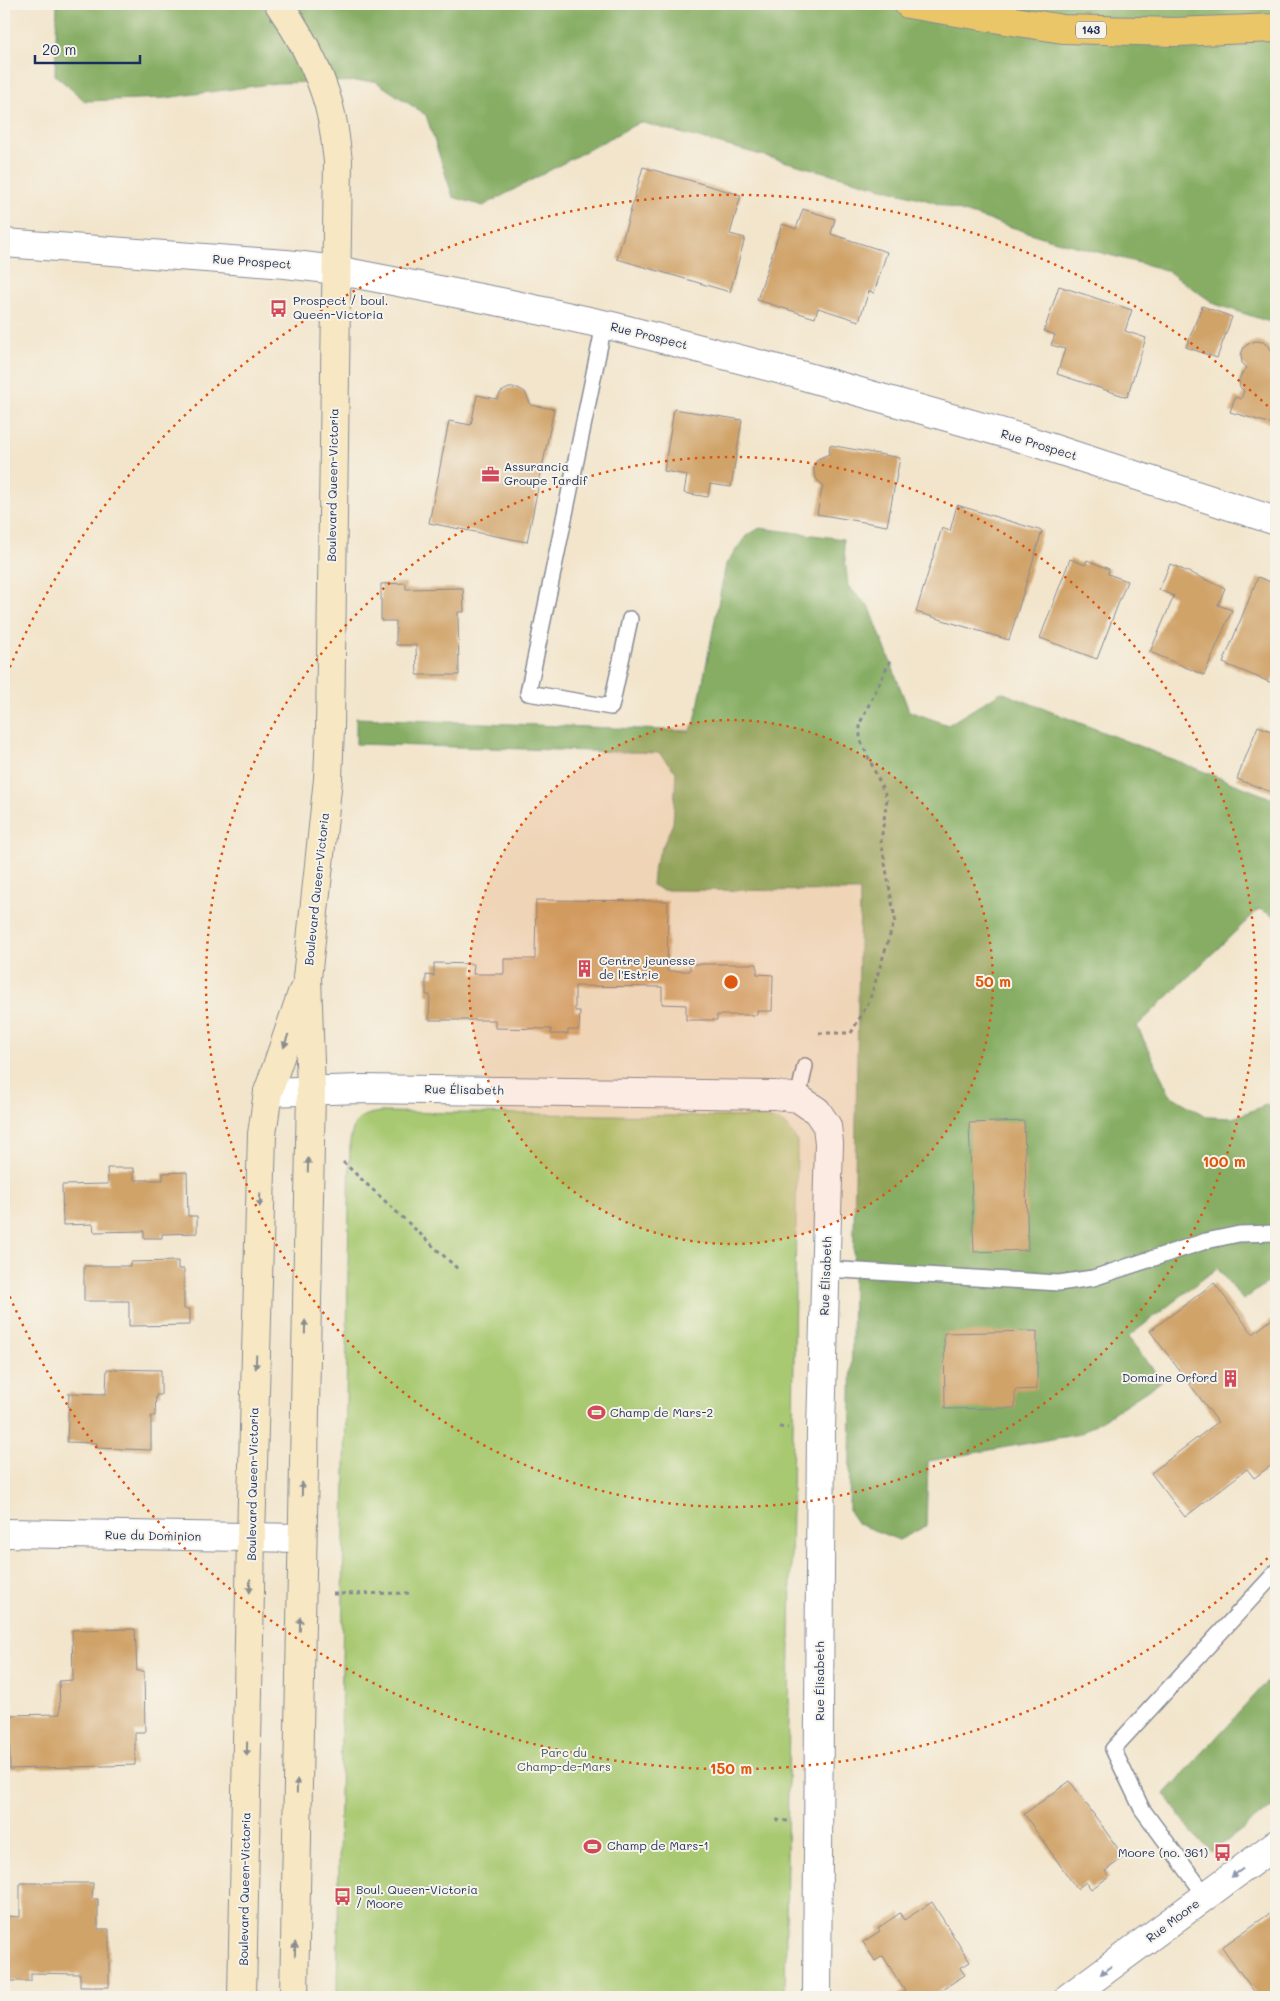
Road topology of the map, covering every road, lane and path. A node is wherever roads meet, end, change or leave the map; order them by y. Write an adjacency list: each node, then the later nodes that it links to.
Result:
1 (279, 4): 5 (main road, Boulevard Queen-Victoria)
2 (908, 4): 3 (main road, 143)
3 (1276, 28)
4 (4, 243): 5 (street, Rue Prospect)
5 (336, 270): 6 (street, Rue Prospect); 10 (main road, Boulevard Queen-Victoria)
6 (604, 325): 7 (street, Rue Prospect); 8 (lane)
7 (1276, 521)
8 (630, 619)
9 (890, 661): 11 (path)
10 (307, 978): 13 (main road, Boulevard Queen-Victoria); 14 (main road, Boulevard Queen-Victoria, one-way to 14)
11 (818, 1033)
12 (805, 1066): 15 (lane)
13 (311, 1090): 14 (street, Rue Élisabeth); 15 (street, Rue Élisabeth); 16 (main road, Boulevard Queen-Victoria)
14 (268, 1092): 21 (main road, Boulevard Queen-Victoria, one-way to 21)
15 (798, 1098): 18 (street, Rue Élisabeth)
16 (309, 1131): 19 (path); 22 (main road, Boulevard Queen-Victoria, one-way to 16)
17 (1276, 1233): 18 (lane)
18 (826, 1269): 30 (street, Rue Élisabeth)
19 (460, 1270)
20 (4, 1534): 21 (street, Rue du Dominion)
21 (251, 1538): 22 (street, Rue du Dominion); 28 (main road, Boulevard Queen-Victoria, one-way to 28)
22 (301, 1538): 25 (main road, Boulevard Queen-Victoria)
23 (1276, 1572): 27 (lane)
24 (412, 1593): 25 (path)
25 (300, 1594): 29 (main road, Boulevard Queen-Victoria, one-way to 25)
26 (1276, 1844): 27 (street, Rue Moore, one-way to 27)
27 (1206, 1896): 31 (street, Rue Moore, one-way to 31)
28 (242, 1997)
29 (294, 1997)
30 (817, 1997)
31 (1069, 1997)

